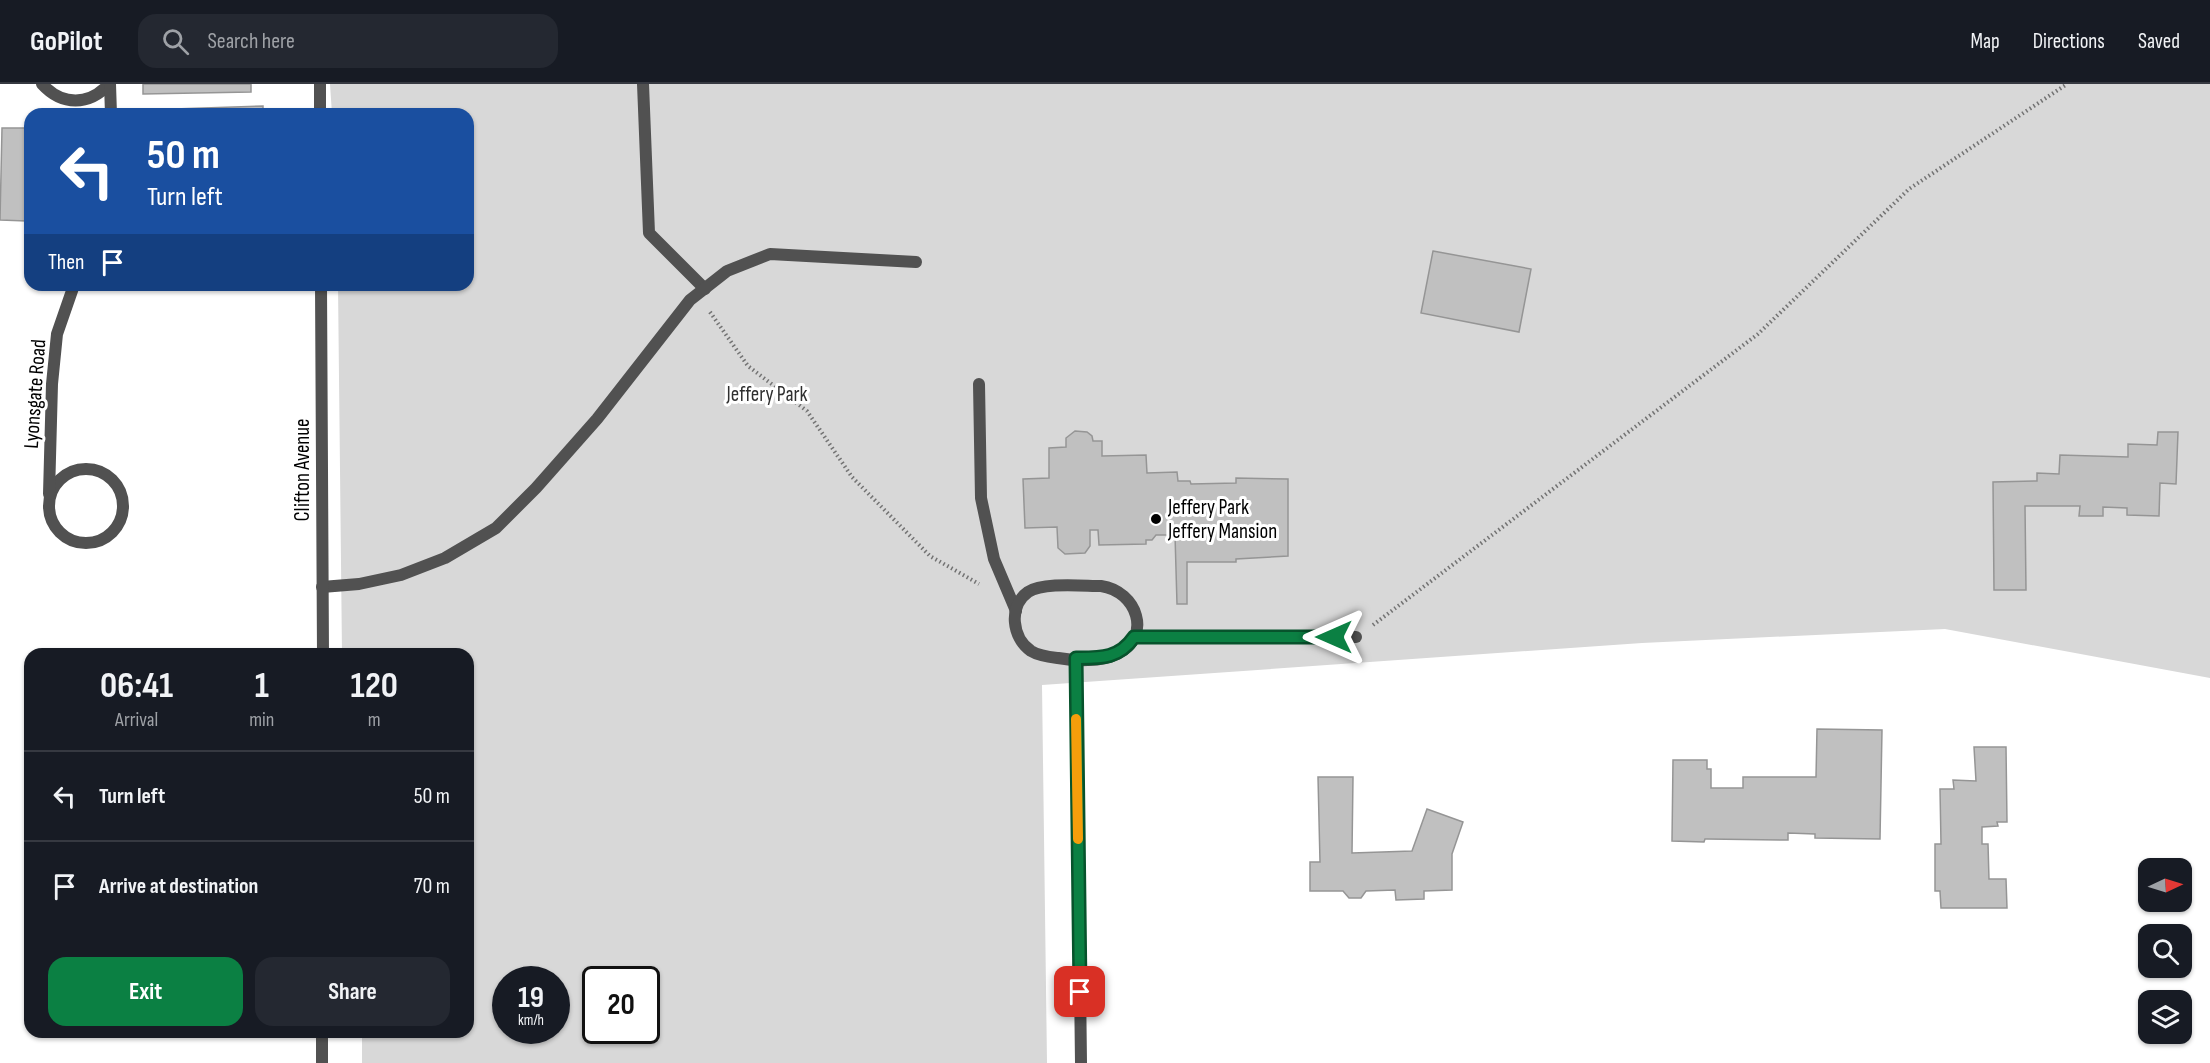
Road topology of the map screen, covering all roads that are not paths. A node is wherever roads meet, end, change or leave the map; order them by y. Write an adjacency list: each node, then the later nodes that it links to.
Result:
1 (42, 84): 2 (street)
2 (109, 84): 5 (street)
3 (320, 84): 6 (street)
4 (644, 84): 8 (street)
5 (111, 108)
6 (320, 108)
7 (916, 262): 8 (street)
8 (705, 289): 13 (street)
9 (72, 291): 12 (street, Lyonsgate Road)
10 (321, 291): 13 (street, Clifton Avenue)
11 (979, 384): 14 (street)
12 (49, 508): 12 (street)
13 (322, 586): 17 (street, Clifton Avenue)
14 (1016, 611): 15 (street); 18 (street)
15 (1134, 637): 16 (street); 18 (street)
16 (1356, 637)
17 (323, 648)
18 (1076, 658): 21 (street)
19 (322, 1038): 20 (street)
20 (322, 1063)
21 (1081, 1063)

